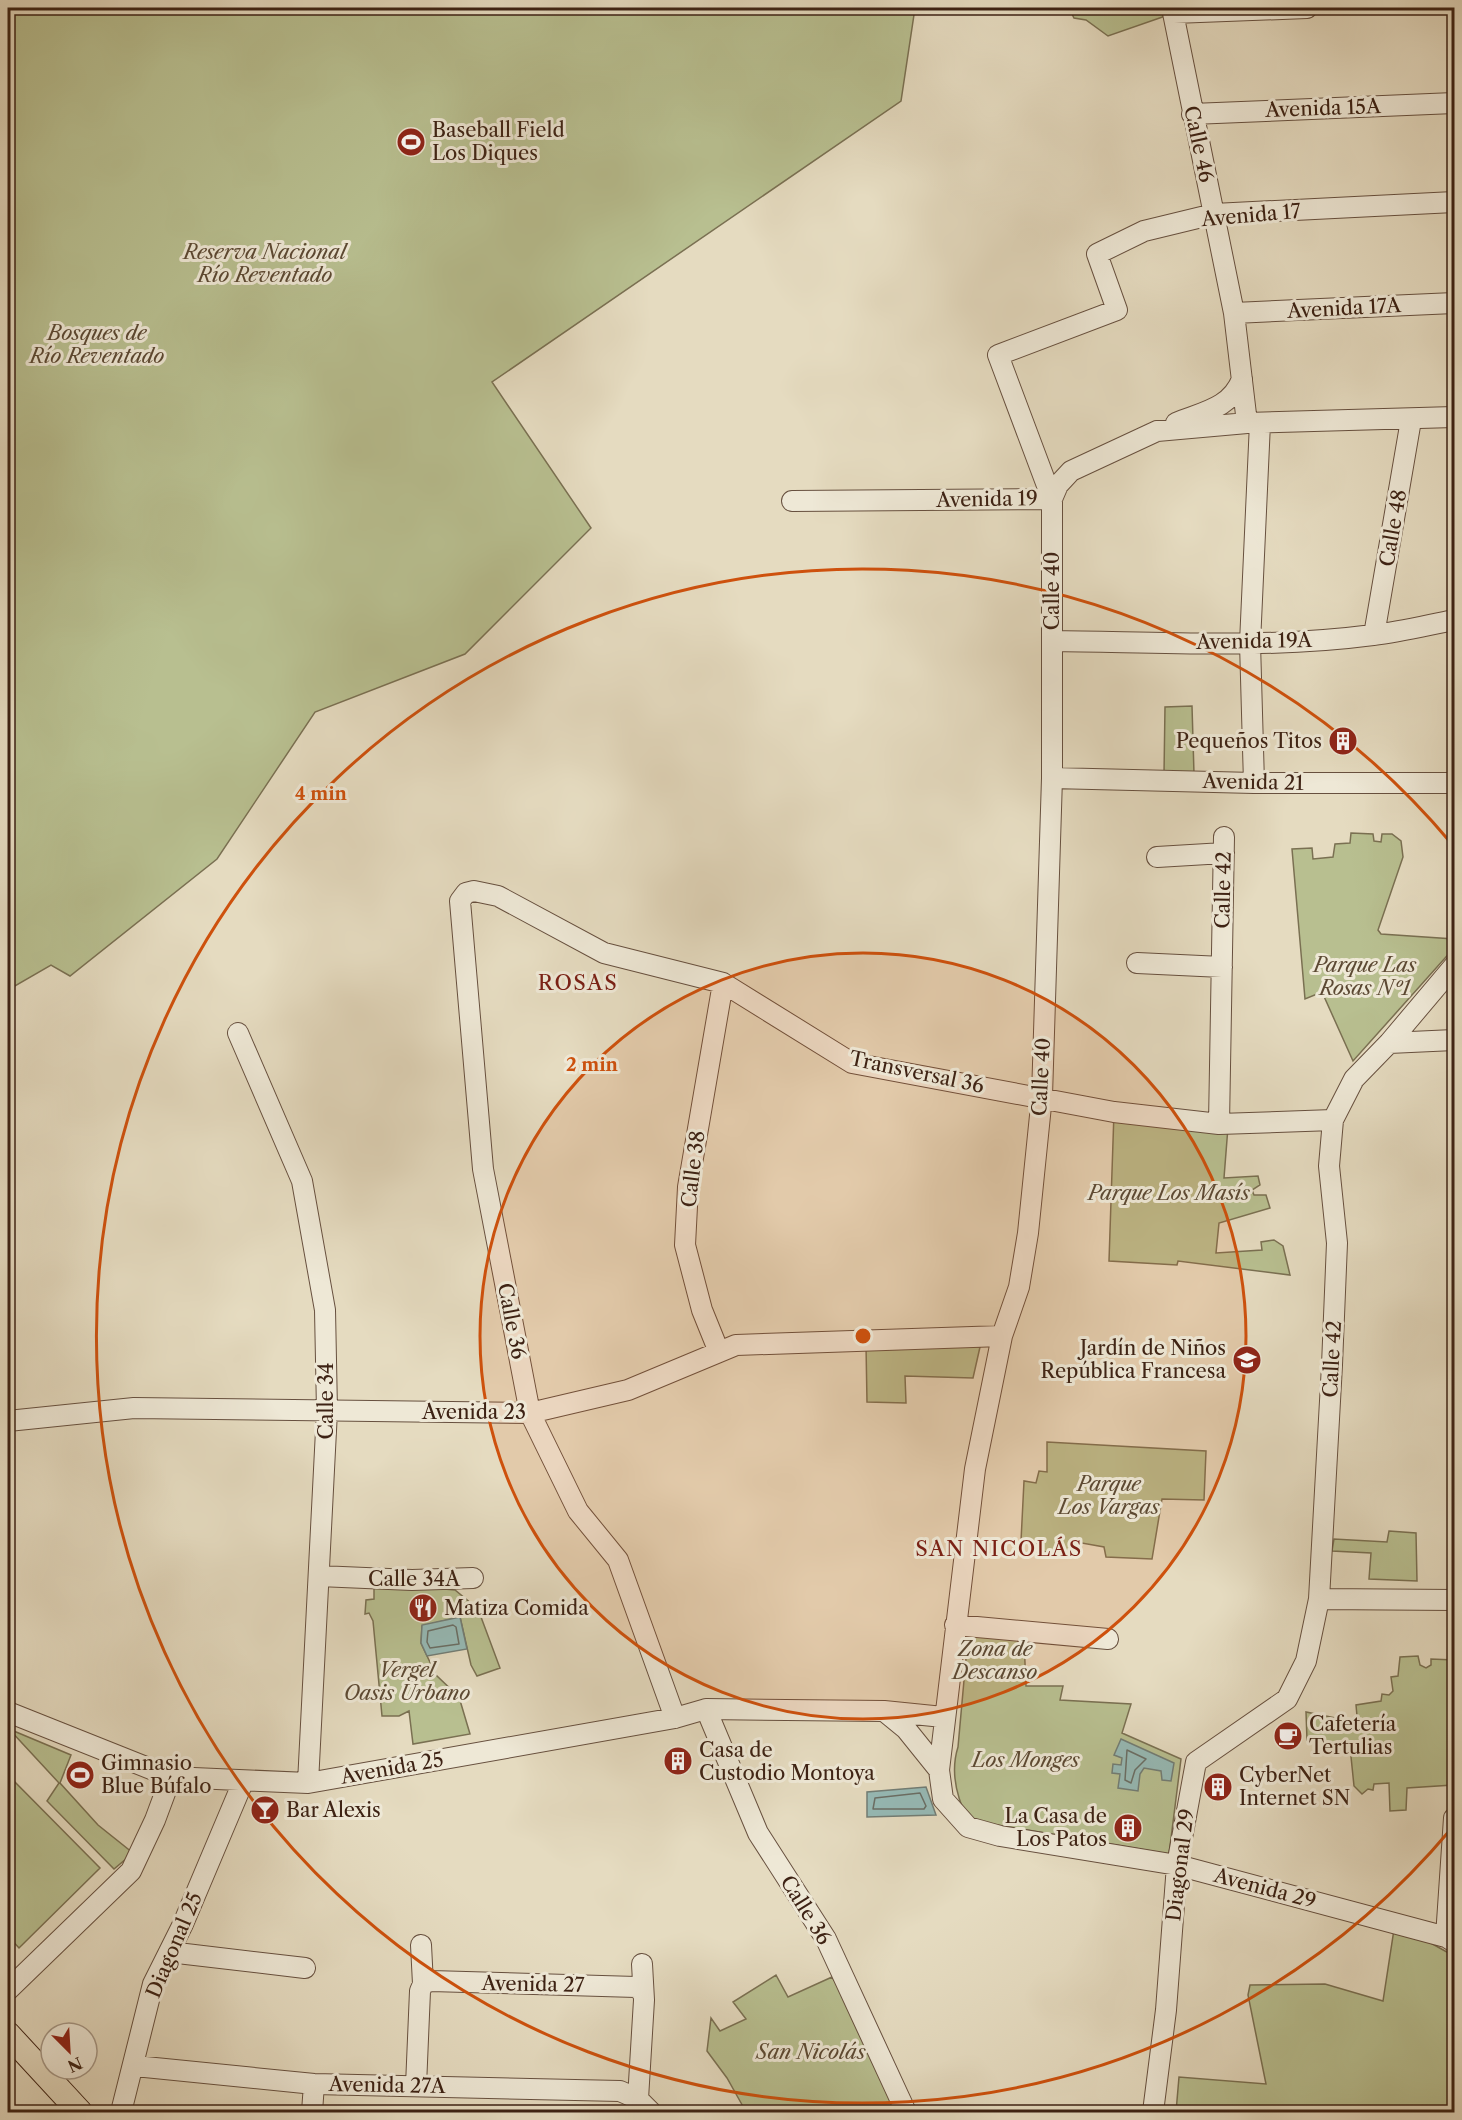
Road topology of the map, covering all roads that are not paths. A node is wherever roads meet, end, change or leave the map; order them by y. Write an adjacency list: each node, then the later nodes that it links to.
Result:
1 (1307, 8): 2 (street)
2 (1173, 10): 4 (street, Calle 46)
3 (1455, 103): 4 (street, Avenida 15A)
4 (1192, 114): 6 (street, Calle 46)
5 (1455, 202): 6 (street, Avenida 17)
6 (1214, 214): 8 (street, Calle 46); 9 (street, Avenida 17)
7 (1455, 303): 8 (street, Avenida 17A)
8 (1234, 313): 10 (street, Calle 46)
9 (998, 355): 15 (street, Calle 40)
10 (1242, 379): 13 (street, Calle 46); 14 (street, Avenida 19)
11 (1455, 417): 12 (street, Avenida 19)
12 (1411, 420): 13 (street, Avenida 19); 18 (street, Calle 48)
13 (1253, 423): 14 (street, Avenida 19); 20 (street, Calle 46)
14 (1157, 431): 15 (street, Avenida 19)
15 (1052, 499): 16 (street, Avenida 19); 19 (street, Calle 40)
16 (792, 501)
17 (1455, 620): 18 (street, Avenida 19A)
18 (1374, 635): 20 (street, Avenida 19A)
19 (1052, 641): 20 (street, Avenida 19A); 21 (street, Calle 40)
20 (1250, 643): 22 (street, Calle 46)
21 (1052, 777): 22 (street, Avenida 21); 33 (street, Calle 40)
22 (1254, 783): 23 (street, Avenida 21)
23 (1455, 783)
24 (1157, 856): 28 (street, Calle 42)
25 (466, 893): 29 (street, Transversal 36); 39 (street, Calle 36)
26 (1137, 963): 28 (street)
27 (1455, 966): 32 (street)
28 (1222, 967): 35 (street, Calle 42)
29 (723, 984): 33 (street, Transversal 36); 37 (street, Calle 38)
30 (238, 1034): 38 (street, Calle 34)
31 (1455, 1040): 32 (street)
32 (1389, 1043): 34 (street)
33 (1042, 1096): 35 (street, Transversal 36); 36 (street, Calle 40)
34 (1333, 1119): 35 (street, Transversal 36); 43 (street, Calle 42)
35 (1220, 1124)
36 (1002, 1336): 37 (street, Avenida 23); 45 (street, Calle 40)
37 (719, 1352): 39 (street, Avenida 23)
38 (327, 1411): 39 (street, Avenida 23); 40 (street, Avenida 23); 41 (street, Calle 34)
39 (530, 1413): 51 (street, Calle 36)
40 (8, 1421)
41 (319, 1576): 42 (street, Calle 34A); 55 (street, Calle 34)
42 (473, 1578)
43 (1319, 1599): 44 (street); 58 (street, Diagonal 29)
44 (1455, 1600)
45 (955, 1625): 46 (street); 50 (street, Calle 40)
46 (1108, 1639)
47 (706, 1709): 48 (street, Avenida 25); 51 (street, Avenida 25); 75 (street, Calle 36)
48 (884, 1711): 50 (street, Avenida 25); 52 (street)
49 (8, 1712): 53 (street, Avenida 25)
50 (943, 1717): 52 (street, Calle 40)
51 (675, 1718): 55 (street, Avenida 25)
52 (939, 1770): 56 (street, Calle 40)
53 (171, 1777): 54 (street, Avenida 25); 65 (street)
54 (243, 1782): 55 (street, Avenida 25); 61 (street, Diagonal 25)
55 (308, 1783)
56 (943, 1799): 58 (street, Avenida 29)
57 (1455, 1818): 59 (street)
58 (1177, 1865): 59 (street, Avenida 29); 76 (street, Diagonal 29)
59 (1450, 1939)
60 (421, 1945): 64 (street)
61 (169, 1952): 63 (street); 68 (street, Diagonal 25)
62 (642, 1964): 66 (street)
63 (305, 1968)
64 (423, 1984): 66 (street, Avenida 27); 70 (street)
65 (8, 1990)
66 (641, 1991): 71 (street)
67 (8, 2034): 72 (main road)
68 (135, 2066): 69 (street, Avenida 27A); 73 (street, Diagonal 25)
69 (314, 2084): 70 (street, Avenida 27A); 74 (street)
70 (416, 2086): 71 (street, Avenida 27A)
71 (645, 2106)
72 (80, 2112)
73 (121, 2112)
74 (312, 2112)
75 (906, 2112)
76 (1153, 2112)

